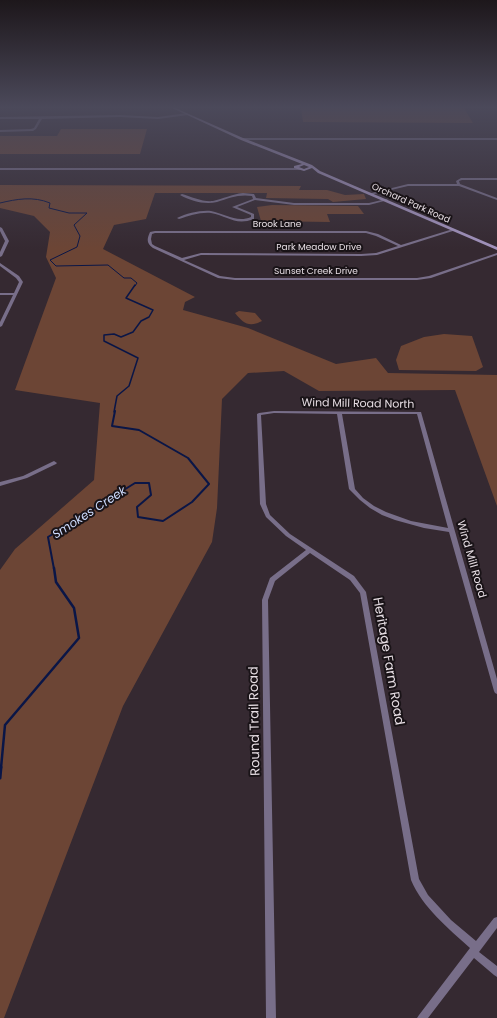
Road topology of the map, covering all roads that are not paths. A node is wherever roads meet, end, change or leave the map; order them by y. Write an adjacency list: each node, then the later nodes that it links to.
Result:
1 (281, 155): 2 (main road)
2 (291, 159): 3 (main road); 4 (main road)
3 (306, 164): 4 (main road); 5 (main road, Orchard Park Road)
4 (296, 166): 7 (street); 8 (main road)
5 (312, 167): 8 (main road); 9 (main road, Orchard Park Road)
6 (0, 169): 7 (street)
7 (286, 169): 8 (street)
8 (302, 170): 9 (main road, Orchard Park Road)
9 (319, 172): 12 (main road, Orchard Park Road)
10 (497, 179): 11 (street)
11 (459, 185): 12 (street); 15 (street)
12 (370, 194): 16 (main road, Orchard Park Road)
13 (182, 195): 14 (street)
14 (255, 199): 16 (street); 17 (street)
15 (497, 199)
16 (384, 201): 19 (main road, Orchard Park Road)
17 (179, 218)
18 (0, 228): 24 (street)
19 (454, 230): 21 (street, Park Meadow Drive); 22 (main road, Orchard Park Road)
20 (151, 233): 21 (street, Brook Lane); 25 (street, Sunset Creek Drive)
21 (400, 246): 25 (street, Park Meadow Drive)
22 (497, 249)
23 (497, 254): 25 (street, Sunset Creek Drive)
24 (0, 256)
25 (182, 259)
26 (0, 264): 28 (street)
27 (0, 294): 28 (street)
28 (16, 294): 29 (street)
29 (0, 326)
30 (274, 412): 31 (street, Wind Mill Road North); 36 (street, Heritage Farm Road)
31 (340, 412): 32 (street, Wind Mill Road North); 35 (street)
32 (425, 434): 35 (street, Wind Mill Road)
33 (54, 462): 34 (street)
34 (0, 484)
35 (451, 530): 37 (street, Wind Mill Road)
36 (310, 550): 39 (street, Heritage Farm Road); 41 (street, Round Trail Road)
37 (497, 691)
38 (497, 921): 39 (street)
39 (476, 950): 40 (street, Heritage Farm Road); 42 (street)
40 (497, 972)
41 (271, 1018)
42 (422, 1018)

